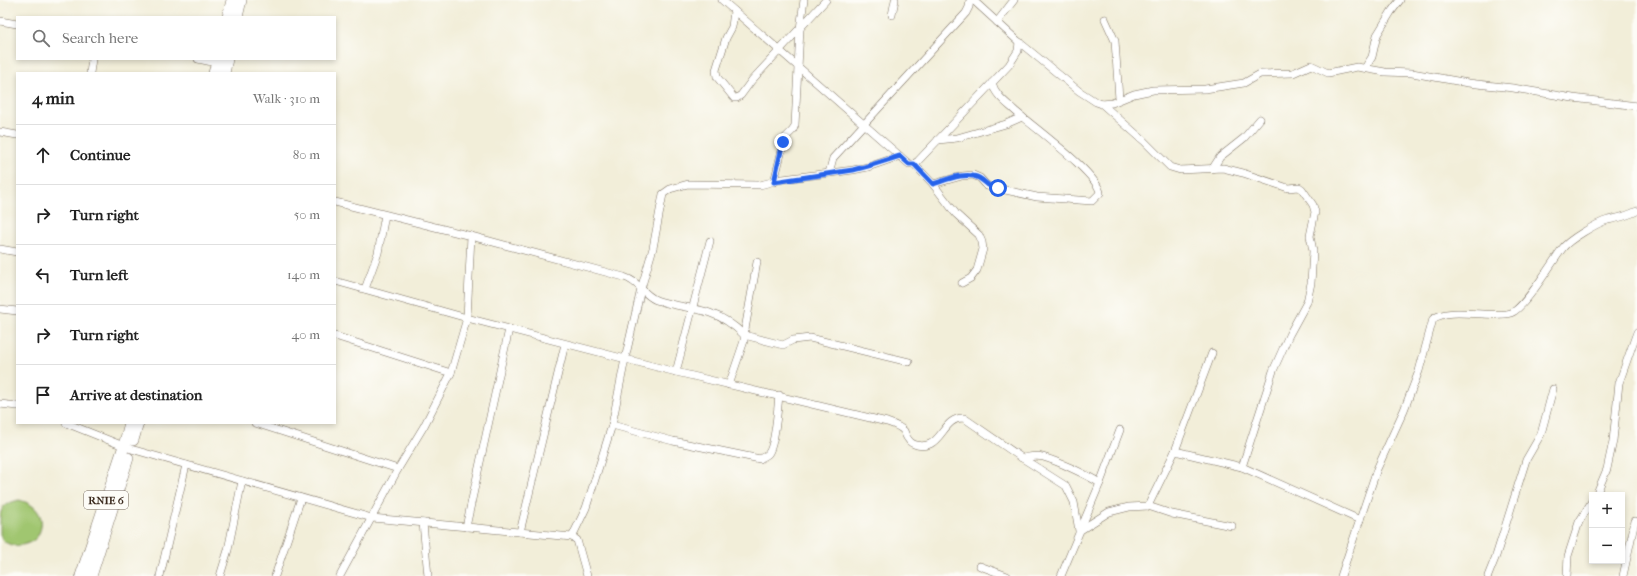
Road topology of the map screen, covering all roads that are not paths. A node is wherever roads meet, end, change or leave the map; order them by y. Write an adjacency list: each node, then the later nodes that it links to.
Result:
1 (232, 0): 12 (main road)
2 (240, 0): 13 (main road)
3 (722, 0): 10 (street)
4 (804, 0): 18 (street)
5 (826, 0): 18 (street)
6 (894, 0): 11 (street)
7 (972, 0): 16 (street); 34 (street)
8 (1014, 0): 16 (street)
9 (1400, 0): 25 (street)
10 (734, 11): 20 (street); 20 (street)
11 (892, 15)
12 (228, 16)
13 (236, 16)
14 (1105, 19): 29 (street)
15 (0, 21): 17 (street)
16 (997, 22): 19 (street)
17 (16, 24)
18 (800, 29): 20 (street); 24 (street)
19 (1019, 42): 28 (street); 30 (street)
20 (781, 50): 24 (street)
21 (92, 60): 26 (street)
22 (203, 60): 23 (street)
23 (219, 63): 27 (main road)
24 (798, 66): 34 (street); 42 (street)
25 (1365, 68): 29 (street); 31 (street)
26 (90, 72)
27 (224, 72)
28 (992, 83): 32 (street); 37 (street)
29 (1120, 99): 30 (street)
30 (1102, 104): 40 (street)
31 (1637, 106)
32 (1022, 117): 37 (street); 43 (street)
33 (1260, 119): 40 (street)
34 (864, 124): 38 (street); 41 (street)
35 (0, 132): 36 (street)
36 (16, 135)
37 (938, 140): 39 (street)
38 (900, 156): 39 (street); 41 (street)
39 (914, 164): 43 (street)
40 (1213, 168): 85 (street)
41 (829, 174): 42 (street)
42 (774, 182): 55 (street)
43 (933, 184): 53 (street)
44 (336, 202): 46 (street)
45 (1637, 212): 94 (street)
46 (385, 215): 47 (street); 54 (street)
47 (471, 236): 55 (street); 59 (street)
48 (710, 241): 57 (street)
49 (0, 249): 50 (street)
50 (16, 252)
51 (757, 262): 62 (street)
52 (336, 281): 54 (street)
53 (962, 283)
54 (365, 289): 59 (street)
55 (641, 289): 57 (street); 66 (street)
56 (0, 308): 58 (street)
57 (692, 309): 62 (street); 68 (street)
58 (16, 311)
59 (467, 318): 60 (street); 69 (street)
60 (509, 329): 64 (street); 98 (street)
61 (1637, 332): 89 (street)
62 (744, 335): 67 (street); 70 (street)
63 (336, 336): 69 (street)
64 (565, 344): 66 (street); 100 (street)
65 (1212, 353): 82 (street)
66 (625, 359): 68 (street); 79 (street)
67 (908, 362)
68 (676, 372): 70 (street)
69 (451, 373): 86 (street)
70 (729, 385): 72 (street)
71 (1553, 390): 114 (street)
72 (779, 395): 79 (street); 83 (street)
73 (0, 404): 74 (street)
74 (16, 406)
75 (69, 424): 81 (street)
76 (130, 424): 81 (main road, RNIE 6)
77 (138, 424): 81 (main road, RNIE 6)
78 (258, 424): 86 (street)
79 (612, 426): 101 (street)
80 (1120, 430): 88 (street)
81 (128, 447): 84 (street); 103 (main road, RNIE 6); 104 (main road, RNIE 6)
82 (1175, 452): 85 (street); 91 (street)
83 (1022, 458): 88 (street); 99 (street)
84 (186, 465): 87 (street); 105 (street)
85 (1242, 467): 94 (street)
86 (398, 469): 93 (street)
87 (242, 481): 90 (street); 106 (street)
88 (1100, 483): 99 (street)
89 (1597, 492)
90 (301, 498): 93 (street); 107 (street)
91 (1148, 506): 97 (street); 99 (street)
92 (1589, 506): 115 (street)
93 (372, 518): 96 (street); 108 (street)
94 (1360, 520): 113 (street)
95 (1635, 521): 116 (street)
96 (423, 523): 98 (street); 109 (street)
97 (1232, 526)
98 (466, 527): 100 (street)
99 (1079, 531): 112 (street)
100 (520, 532): 101 (street)
101 (572, 537): 110 (street)
102 (980, 566): 111 (street)
103 (81, 576)
104 (91, 576)
105 (160, 576)
106 (220, 576)
107 (275, 576)
108 (340, 576)
109 (428, 576)
110 (587, 576)
111 (1007, 576)
112 (1061, 576)
113 (1341, 576)
114 (1488, 576)
115 (1567, 576)
116 (1623, 576)

